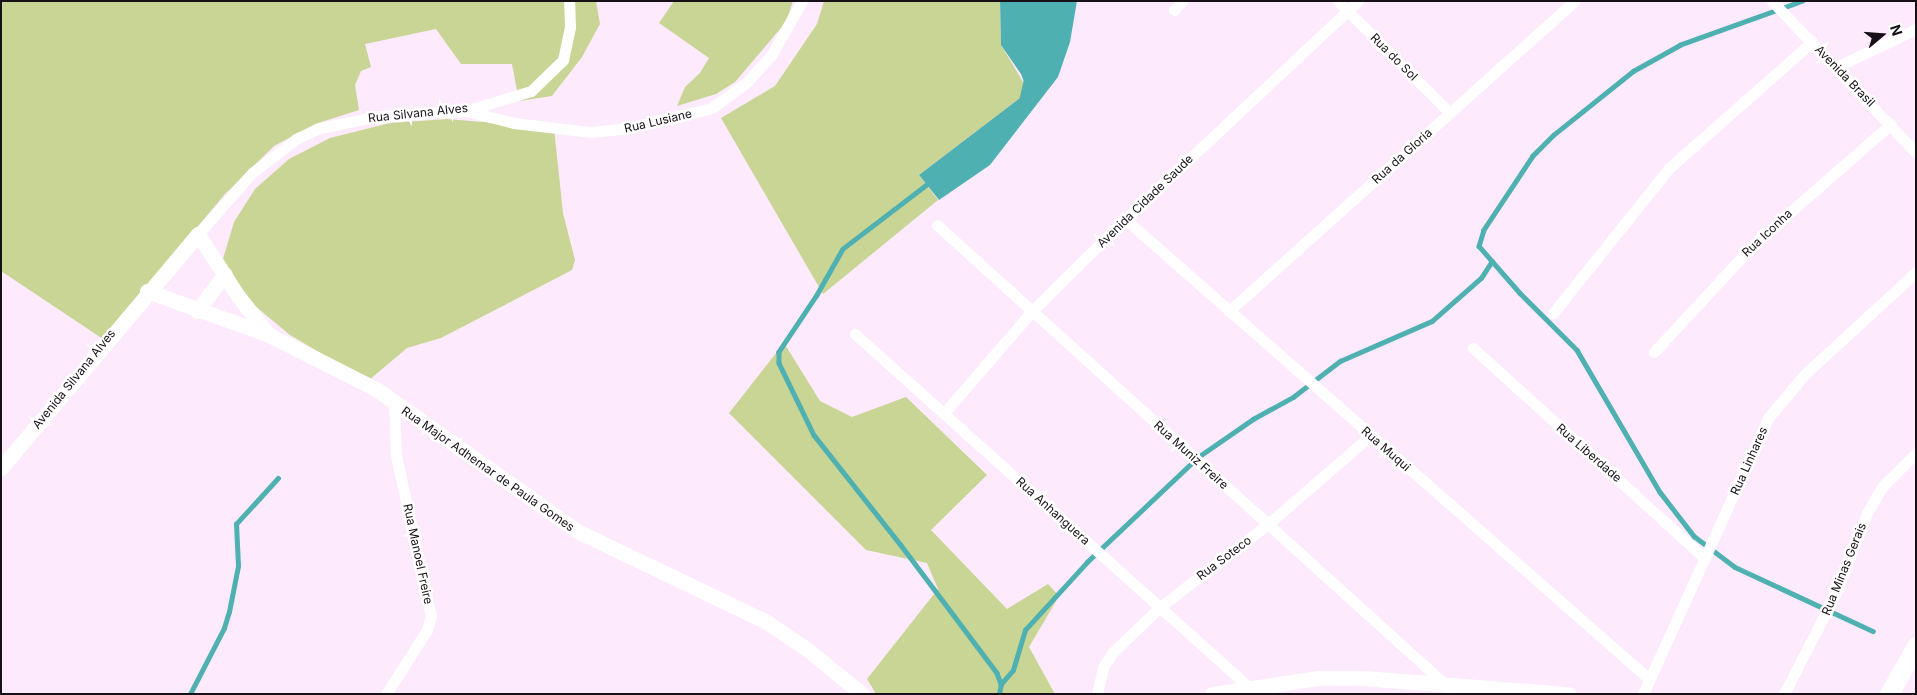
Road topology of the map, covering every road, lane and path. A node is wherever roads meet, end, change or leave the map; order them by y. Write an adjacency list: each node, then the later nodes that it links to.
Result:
1 (569, 1): 11 (street, Rua Silvana Alves)
2 (802, 1): 11 (street, Rua Lusiane)
3 (1338, 1): 7 (street, Rua do Sol)
4 (1358, 1): 7 (street, Avenida Cidade Saude)
5 (1574, 1): 12 (street, Rua da Gloria)
6 (1772, 1): 9 (street, Avenida Brasil)
7 (1347, 11): 12 (street, Rua do Sol); 15 (street, Avenida Cidade Saude)
8 (1916, 29): 10 (street)
9 (1812, 42): 10 (street, Avenida Brasil); 24 (street)
10 (1836, 67): 13 (street, Avenida Brasil)
11 (464, 111): 17 (street, Rua Silvana Alves)
12 (1450, 113): 23 (street, Rua da Gloria)
13 (1891, 124): 14 (street, Avenida Brasil); 28 (street, Rua Iconha)
14 (1916, 153)
15 (1124, 219): 22 (street, Avenida Cidade Saude); 23 (street, Rua Muqui)
16 (937, 225): 22 (street, Rua Muniz Freire)
17 (198, 234): 19 (street, Rua Major Adhemar de Paula Gomes); 20 (street, Rua Silvana Alves)
18 (1916, 272): 35 (street, Rua Linhares)
19 (225, 274): 21 (street); 26 (street, Rua Major Adhemar de Paula Gomes)
20 (147, 291): 21 (street, Rua Major Adhemar de Paula Gomes); 33 (street, Avenida Silvana Alves)
21 (197, 311): 26 (street, Rua Major Adhemar de Paula Gomes)
22 (1032, 311): 30 (street, Avenida Cidade Saude); 34 (street, Rua Muniz Freire)
23 (1229, 311): 31 (street, Rua Muqui)
24 (1553, 313)
25 (856, 334): 30 (street, Rua Anhanguera)
26 (269, 335): 29 (street, Rua Major Adhemar de Paula Gomes)
27 (1473, 348): 35 (street, Rua Liberdade)
28 (1654, 352)
29 (394, 404): 42 (street, Rua Manoel Freire); 43 (street, Rua Major Adhemar de Paula Gomes)
30 (944, 413): 36 (street, Rua Anhanguera)
31 (1371, 435): 34 (street, Rua Soteco); 38 (street, Rua Muqui)
32 (1916, 453): 49 (street, Rua Minas Gerais)
33 (1, 468)
34 (1268, 524): 36 (street, Rua Soteco); 40 (street, Rua Muniz Freire)
35 (1705, 558): 38 (street, Rua Linhares)
36 (1160, 607): 41 (street, Rua Anhanguera); 44 (street, Rua Soteco)
37 (1916, 646): 50 (main road)
38 (1648, 678): 48 (street, Rua Linhares)
39 (1389, 679): 40 (street); 41 (street); 46 (street)
40 (1446, 684): 47 (street)
41 (1250, 688): 45 (street)
42 (386, 694)
43 (862, 694)
44 (1097, 694)
45 (1215, 694)
46 (1397, 694)
47 (1568, 694)
48 (1643, 694)
49 (1784, 694)
50 (1889, 694)

